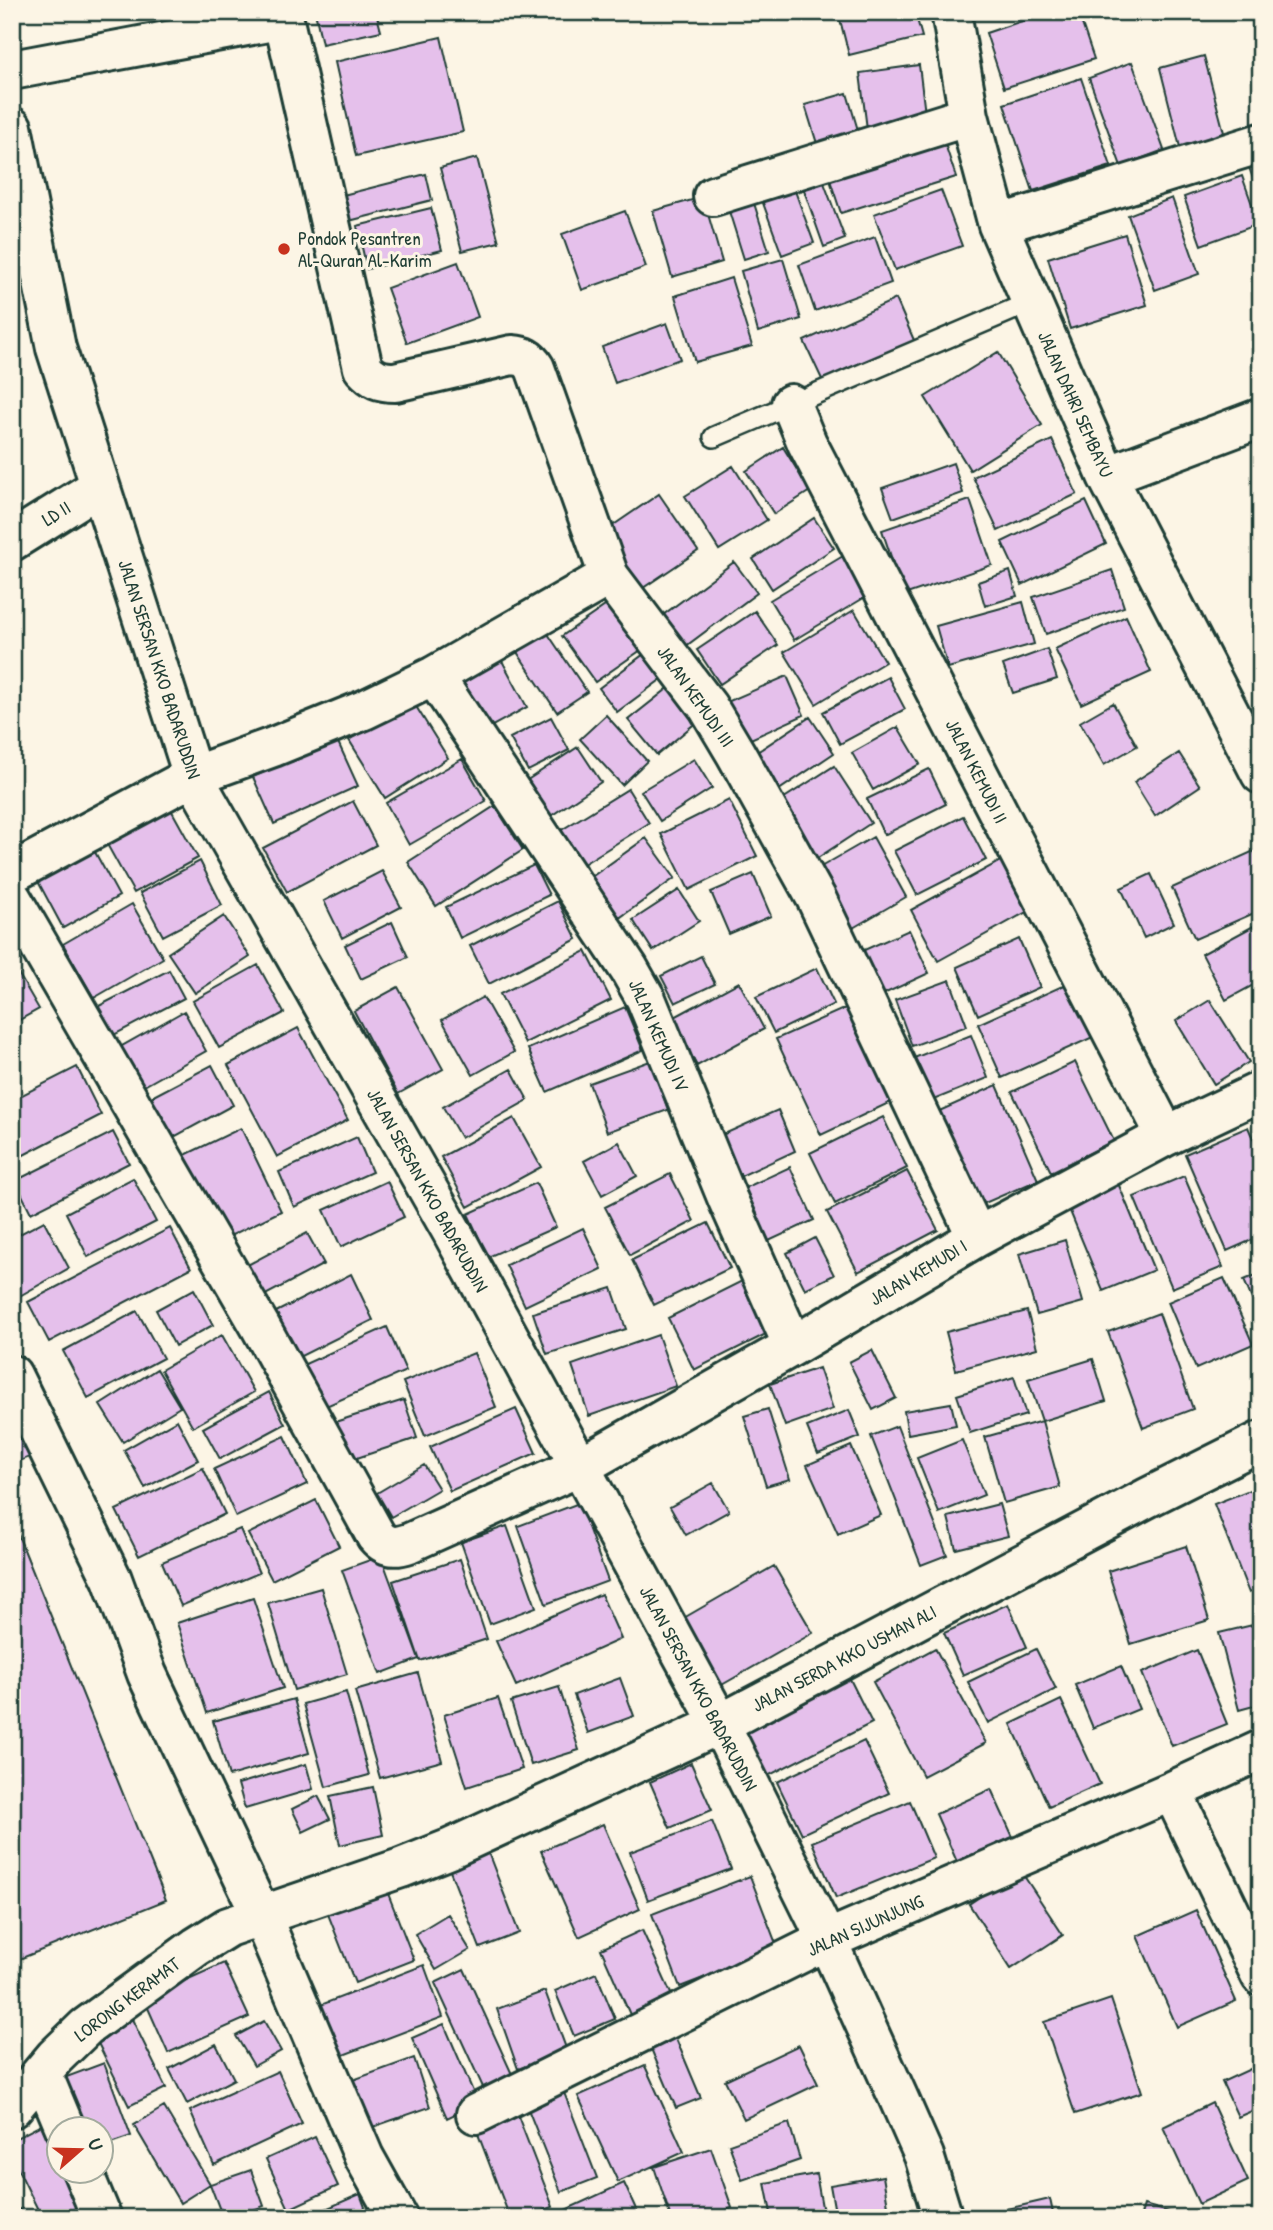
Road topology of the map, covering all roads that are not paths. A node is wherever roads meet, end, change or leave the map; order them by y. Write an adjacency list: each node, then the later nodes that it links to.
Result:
1 (951, 12): 4 (street, JALAN DAHRI SEMBAYU)
2 (283, 15): 3 (street); 17 (street, JALAN KEMUDI III)
3 (12, 70)
4 (969, 116): 8 (street); 9 (street, JALAN DAHRI SEMBAYU)
5 (12, 127): 7 (street, JALAN SERSAN KKO BADARUDDIN)
6 (1261, 142): 9 (street)
7 (17, 179): 15 (street, JALAN SERSAN KKO BADARUDDIN)
8 (713, 196)
9 (998, 225): 10 (street, JALAN DAHRI SEMBAYU)
10 (1031, 302): 11 (lane); 14 (street, JALAN DAHRI SEMBAYU)
11 (791, 404): 13 (lane); 25 (street, JALAN KEMUDI II)
12 (1261, 418): 14 (street)
13 (714, 437)
14 (1107, 476): 19 (street, JALAN DAHRI SEMBAYU)
15 (100, 486): 16 (street, LD II); 21 (street, JALAN SERSAN KKO BADARUDDIN)
16 (12, 541)
17 (608, 576): 18 (street); 26 (street, JALAN KEMUDI III)
18 (434, 676): 21 (street); 27 (street, JALAN KEMUDI IV)
19 (1251, 732): 20 (street, JALAN DAHRI SEMBAYU)
20 (1261, 774)
21 (193, 776): 22 (street); 30 (street, JALAN SERSAN KKO BADARUDDIN)
22 (12, 873)
23 (12, 899): 30 (street, JALAN KEMUDI I)
24 (1261, 1091): 25 (street, JALAN KEMUDI I)
25 (1166, 1136): 26 (street, JALAN KEMUDI I)
26 (976, 1237): 27 (street, JALAN KEMUDI I)
27 (793, 1346): 30 (street, JALAN KEMUDI I)
28 (12, 1375): 34 (street)
29 (1261, 1441): 31 (street, JALAN SERDA KKO USMAN ALI)
30 (581, 1466): 31 (street, JALAN SERSAN KKO BADARUDDIN)
31 (720, 1724): 34 (street, JALAN SERDA KKO USMAN ALI); 35 (street, JALAN SERSAN KKO BADARUDDIN)
32 (1261, 1750): 33 (street, JALAN SIJUNJUNG)
33 (1172, 1791): 35 (street, JALAN SIJUNJUNG); 36 (street)
34 (261, 1915): 37 (street, LORONG KERAMAT); 43 (street)
35 (827, 1940): 40 (street, JALAN SIJUNJUNG); 44 (street, JALAN SERSAN KKO BADARUDDIN)
36 (1261, 1976)
37 (42, 2073): 38 (street, LORONG KERAMAT); 39 (street)
38 (12, 2108)
39 (59, 2114)
40 (476, 2114)
41 (88, 2184): 42 (street)
42 (102, 2218)
43 (398, 2218)
44 (943, 2218)

